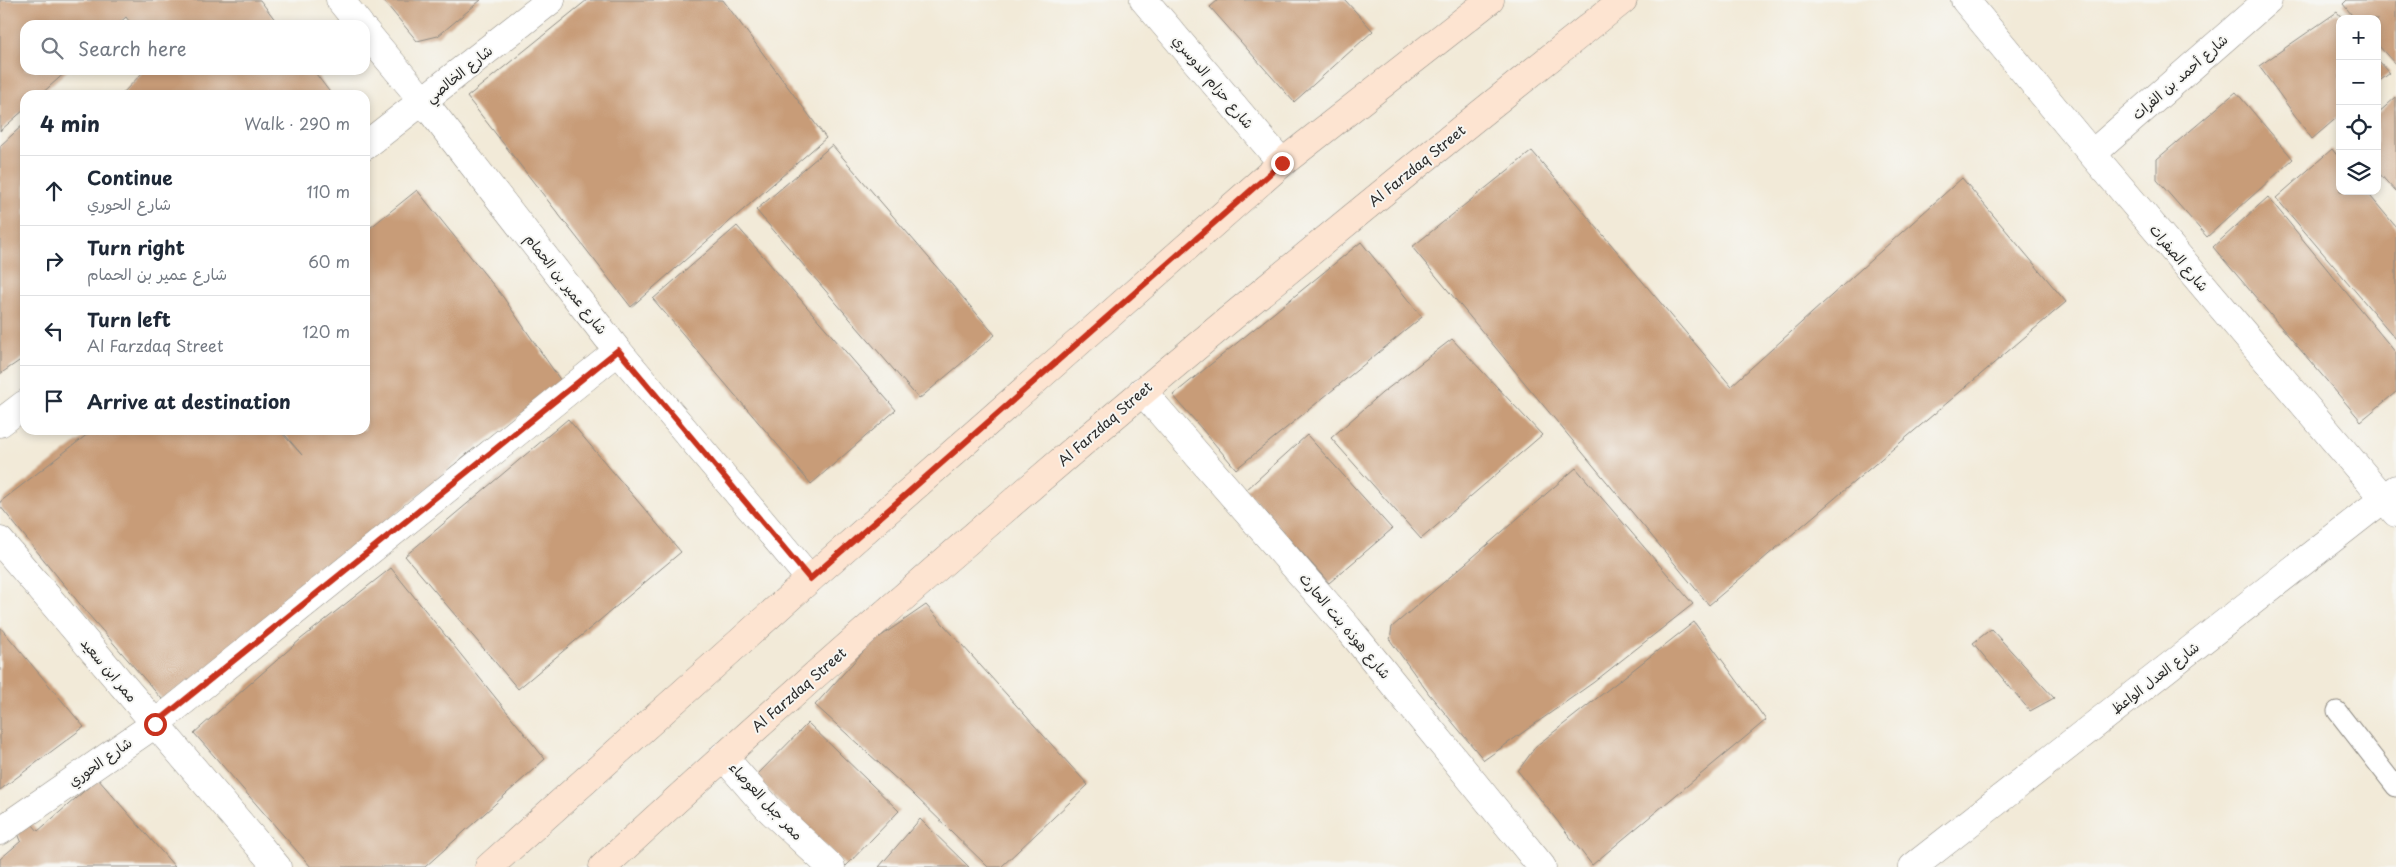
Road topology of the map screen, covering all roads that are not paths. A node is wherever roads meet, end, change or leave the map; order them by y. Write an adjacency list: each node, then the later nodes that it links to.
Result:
1 (340, 0): 8 (street)
2 (551, 0): 10 (street, شارع الخالصي)
3 (1144, 0): 13 (street, شارع حزام الدوسري)
4 (1490, 0): 13 (street)
5 (1623, 0): 15 (street, Al Farzdaq Street)
6 (1965, 0): 12 (street, شارع الصفرات)
7 (2268, 0): 12 (street, شارع أحمد بن الفرات)
8 (356, 20)
9 (370, 37): 10 (street, شارع عمير بن الحمام)
10 (424, 102): 11 (street, شارع الخالصي); 14 (street, شارع عمير بن الحمام)
11 (370, 142)
12 (2092, 154): 18 (street, شارع الصفرات)
13 (1282, 163): 20 (street)
14 (618, 350): 20 (street, شارع عمير بن الحمام); 22 (street, شارع الحوري)
15 (1142, 391): 23 (street, Al Farzdaq Street); 30 (street, شارع هوذه بنت الحارث)
16 (20, 408): 17 (street)
17 (0, 423)
18 (2392, 501): 31 (street, شارع العدل الواعظ)
19 (0, 541): 22 (street, ممر ابن سعيد)
20 (810, 579): 27 (street)
21 (2337, 711): 24 (lane)
22 (155, 724): 25 (street, شارع الحوري); 26 (street, ممر ابن سعيد)
23 (723, 756): 28 (street, Al Farzdaq Street); 29 (street, ممر جبل العوصاء)
24 (2396, 787)
25 (0, 831)
26 (277, 867)
27 (489, 867)
28 (603, 867)
29 (831, 867)
30 (1542, 867)
31 (1913, 867)

